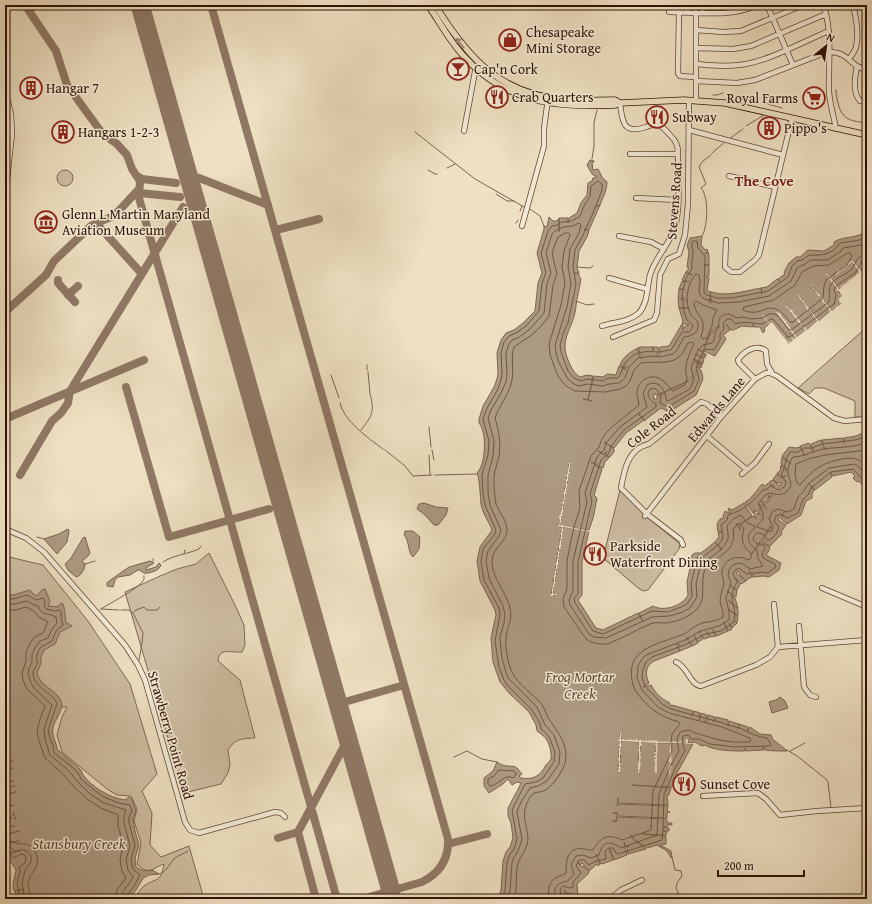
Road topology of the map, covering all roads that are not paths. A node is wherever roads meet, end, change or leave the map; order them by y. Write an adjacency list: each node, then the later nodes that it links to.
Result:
1 (428, 5): 25 (main road)
2 (435, 5): 25 (main road, one-way to 2)
3 (670, 5): 11 (street)
4 (687, 5): 12 (street)
5 (703, 5): 14 (street)
6 (758, 5): 14 (street)
7 (767, 5): 16 (street)
8 (803, 5): 16 (street)
9 (823, 5): 15 (street)
10 (852, 5): 23 (street)
11 (679, 12): 12 (street); 29 (street)
12 (687, 12): 13 (street)
13 (696, 12): 14 (street); 17 (street)
14 (702, 12)
15 (826, 14): 18 (street); 19 (street)
16 (773, 18): 17 (street); 19 (street)
17 (696, 30): 20 (street)
18 (829, 31): 21 (street); 22 (street)
19 (780, 34): 20 (street); 21 (street)
20 (696, 48): 24 (street)
21 (786, 49): 24 (street); 26 (street)
22 (829, 52): 23 (street); 26 (street); 38 (street)
23 (849, 59): 27 (street)
24 (696, 64): 29 (street)
25 (477, 65): 32 (main road); 40 (street)
26 (793, 65): 29 (street)
27 (857, 66): 28 (street); 35 (street)
28 (867, 70)
29 (696, 79): 34 (street)
30 (5, 88): 49 (street)
31 (5, 99): 45 (street)
32 (548, 100): 36 (main road); 51 (street)
33 (690, 100): 34 (main road); 36 (main road); 39 (street, Stevens Road)
34 (696, 100): 37 (main road)
35 (867, 102)
36 (620, 103): 43 (street)
37 (792, 118): 38 (main road); 44 (street)
38 (836, 129): 41 (main road)
39 (689, 130): 44 (street); 58 (street, Stevens Road)
40 (464, 131)
41 (867, 135)
42 (630, 154): 43 (street)
43 (678, 154): 50 (street)
44 (783, 155): 47 (street)
45 (5, 172)
46 (729, 176): 47 (street)
47 (775, 187): 53 (street)
48 (636, 198): 50 (street)
49 (5, 199)
50 (678, 200): 54 (street)
51 (522, 226)
52 (619, 236): 54 (street)
53 (726, 240)
54 (664, 249): 56 (street)
55 (609, 278): 56 (street)
56 (647, 289): 57 (street)
57 (602, 326)
58 (613, 337)
59 (772, 374): 60 (street, Edwards Lane); 60 (street); 62 (street)
60 (755, 379): 61 (street, Edwards Lane)
61 (721, 417): 63 (street, Edwards Lane); 67 (street, Cole Road)
62 (867, 419)
63 (707, 436): 65 (street); 67 (street, Edwards Lane)
64 (769, 444): 65 (street)
65 (746, 469): 66 (street)
66 (742, 474)
67 (646, 515): 69 (street)
68 (5, 529): 81 (street, Strawberry Point Road)
69 (682, 544)
70 (822, 588): 72 (street)
71 (774, 604): 76 (street)
72 (867, 607)
73 (799, 626): 75 (street)
74 (867, 640): 75 (street)
75 (800, 645): 76 (street); 78 (street)
76 (778, 647): 77 (street)
77 (676, 662)
78 (816, 697)
79 (703, 796): 80 (street)
80 (867, 808)
81 (285, 817)
82 (642, 880): 83 (street)
83 (610, 899)

